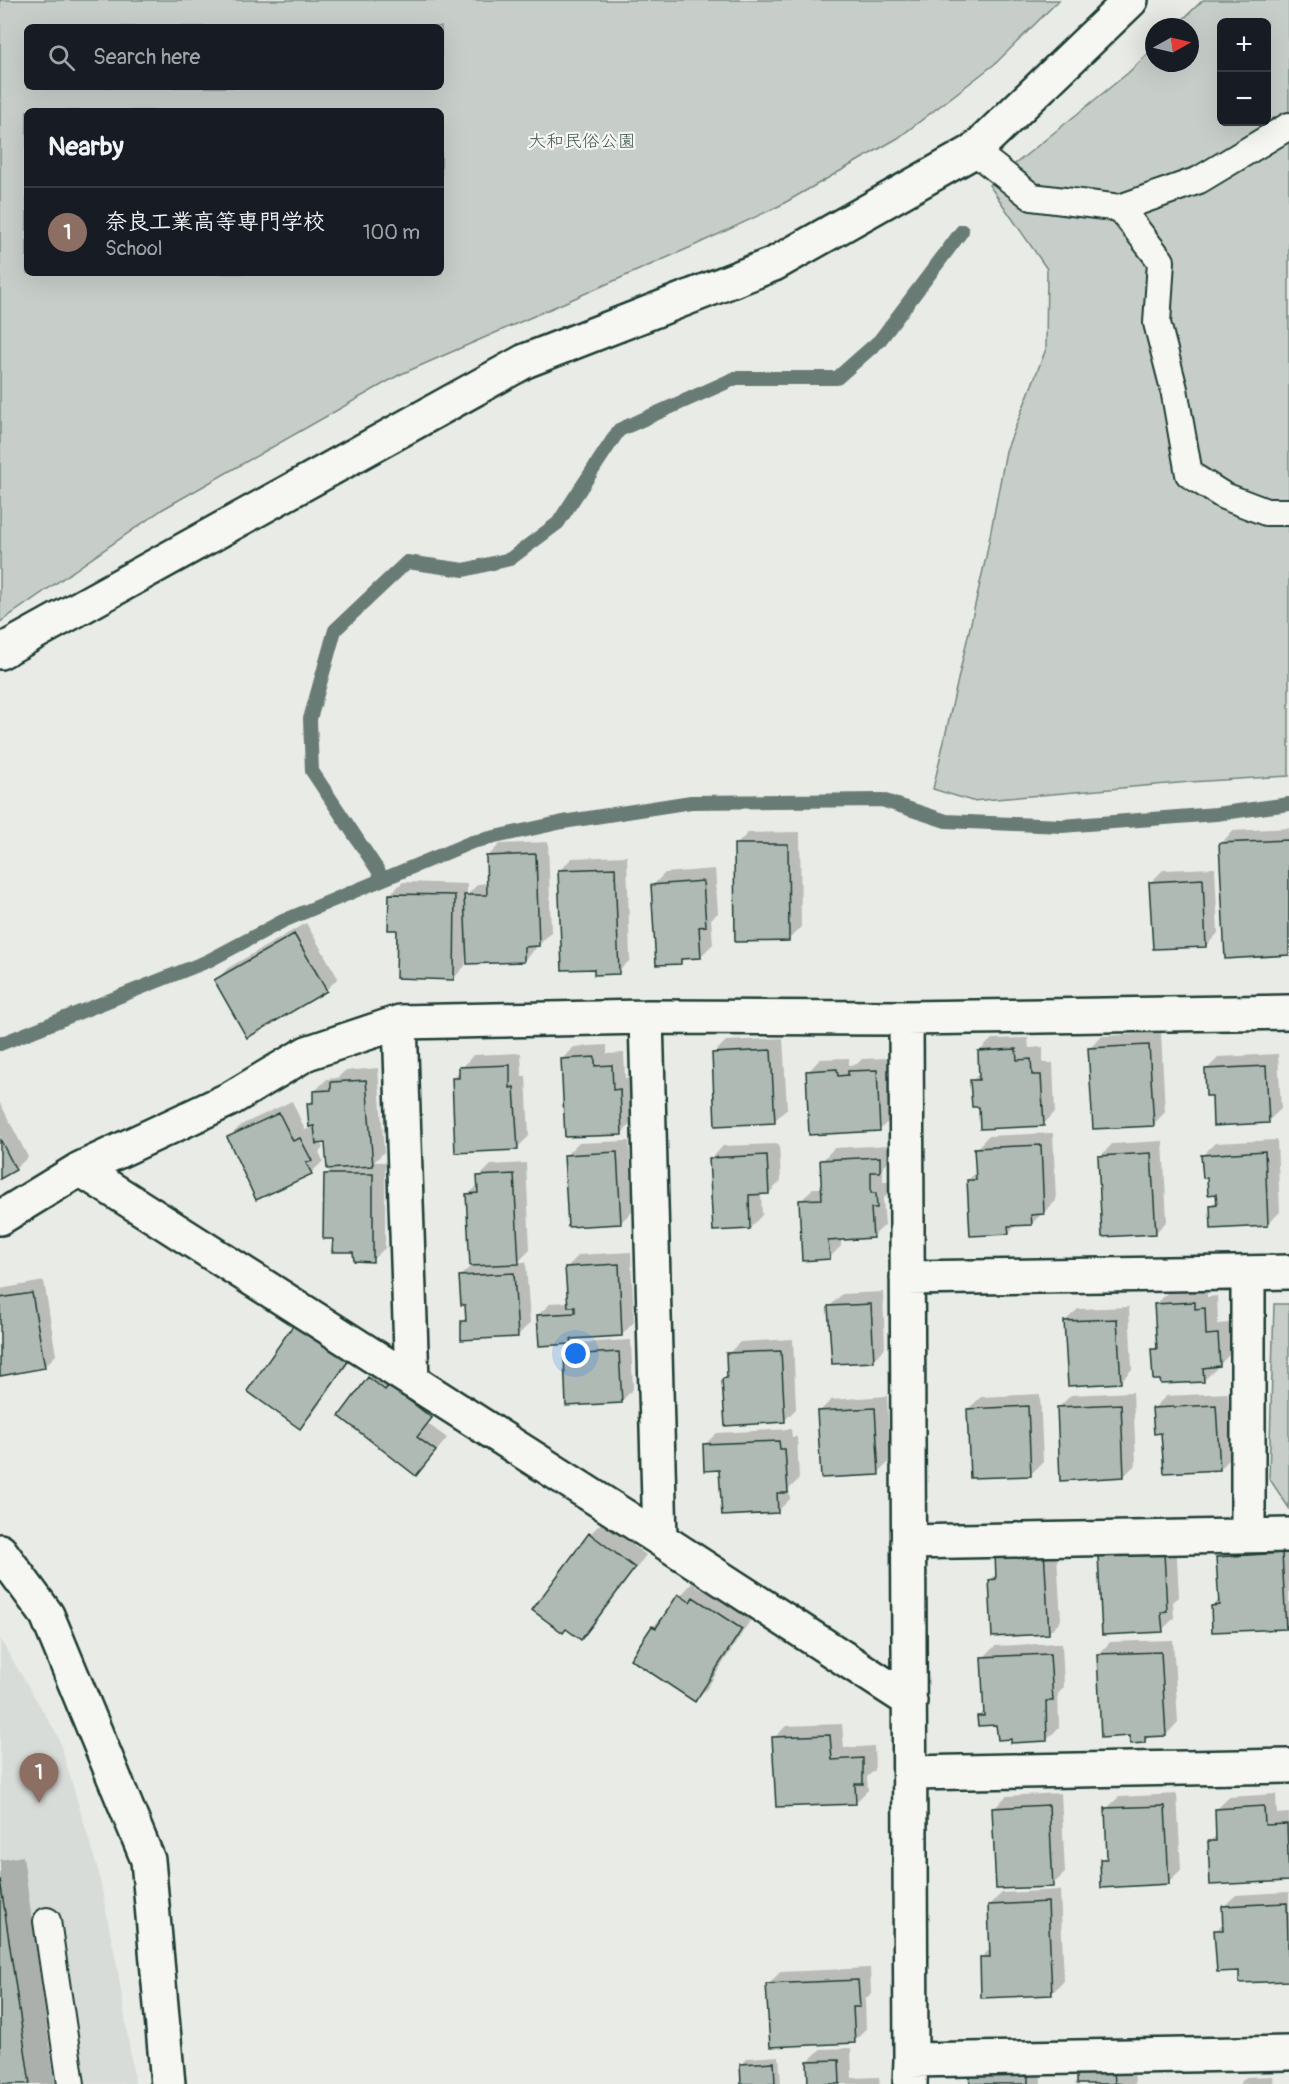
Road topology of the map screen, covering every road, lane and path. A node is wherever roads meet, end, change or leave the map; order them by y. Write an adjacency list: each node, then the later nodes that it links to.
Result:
1 (1131, 0): 3 (street)
2 (1289, 126): 4 (lane)
3 (974, 151): 4 (lane); 6 (street)
4 (1120, 208): 5 (lane)
5 (1289, 512)
6 (0, 652)
7 (1289, 1012): 9 (street)
8 (646, 1017): 9 (street); 10 (street); 19 (street)
9 (906, 1018): 15 (street)
10 (400, 1022): 11 (street); 16 (street)
11 (80, 1169): 12 (street); 16 (street)
12 (0, 1218)
13 (1289, 1272): 14 (street)
14 (1248, 1273): 15 (street); 18 (street)
15 (907, 1278): 20 (street)
16 (412, 1381): 19 (street)
17 (1289, 1535): 18 (street)
18 (1248, 1536): 20 (street)
19 (660, 1539): 22 (street)
20 (909, 1542): 22 (street)
21 (0, 1551): 29 (street)
22 (910, 1701): 24 (street)
23 (1289, 1766): 24 (street)
24 (910, 1773): 27 (street)
25 (47, 1921): 28 (lane)
26 (1289, 2053): 27 (street)
27 (911, 2072)
28 (71, 2084)
29 (168, 2084)

